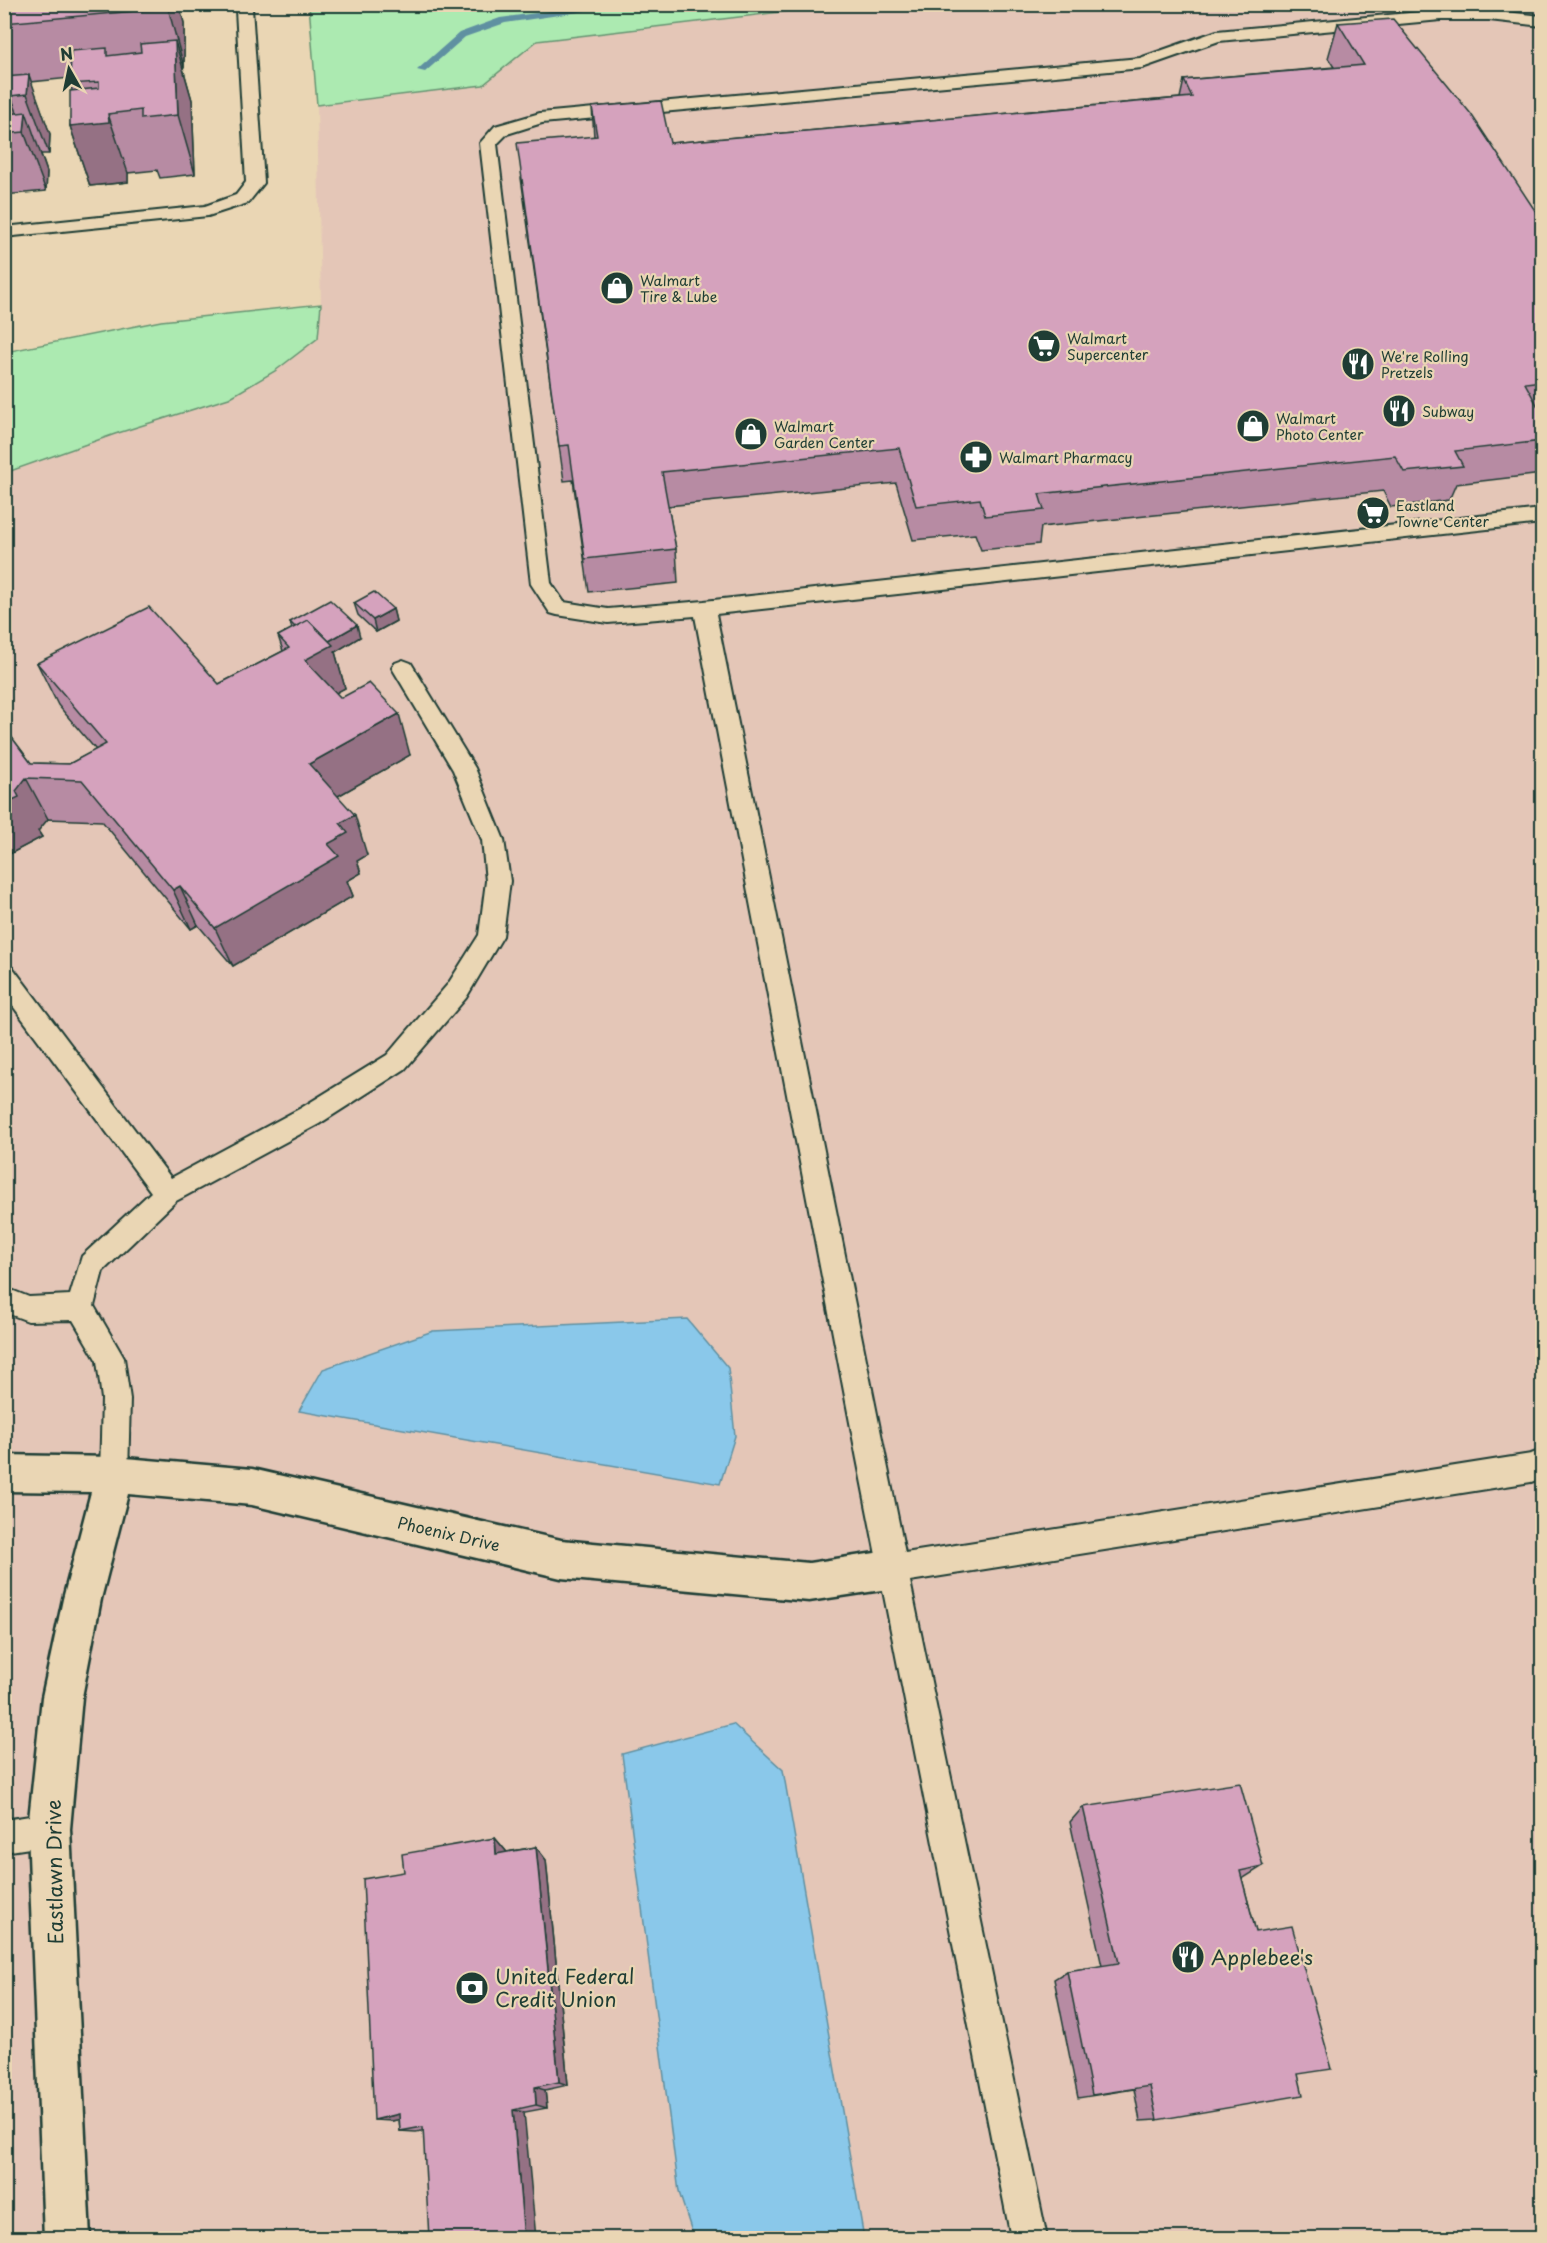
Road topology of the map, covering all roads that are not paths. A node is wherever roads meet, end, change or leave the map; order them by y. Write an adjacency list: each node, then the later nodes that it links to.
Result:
1 (239, 4): 3 (lane)
2 (1542, 21): 5 (lane)
3 (4, 232)
4 (1542, 516): 5 (lane)
5 (704, 608): 14 (lane)
6 (403, 668): 8 (lane)
7 (4, 975): 8 (lane)
8 (167, 1193): 10 (lane)
9 (4, 1299): 10 (lane)
10 (80, 1307): 13 (lane)
11 (1542, 1464): 14 (lane)
12 (4, 1473): 13 (street, Phoenix Drive)
13 (114, 1475): 14 (street, Phoenix Drive); 15 (street, Eastlawn Drive)
14 (895, 1569): 18 (lane)
15 (50, 1829): 16 (lane); 17 (street, Eastlawn Drive)
16 (4, 1836)
17 (66, 2238)
18 (1029, 2238)

